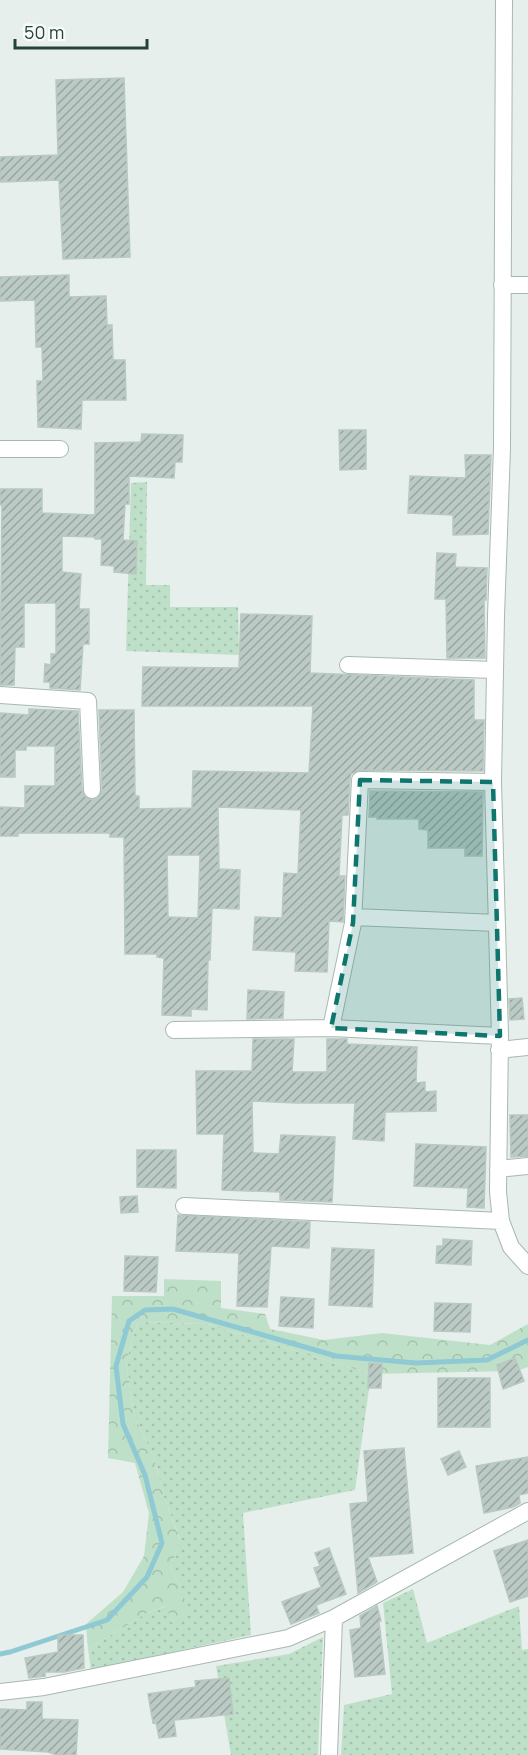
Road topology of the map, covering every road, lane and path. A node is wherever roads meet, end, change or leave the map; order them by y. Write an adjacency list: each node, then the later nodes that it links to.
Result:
1 (504, 0): 2 (street)
2 (502, 285): 3 (street); 7 (street)
3 (528, 285)
4 (0, 449): 5 (street)
5 (60, 449)
6 (348, 665): 7 (street)
7 (495, 670): 9 (street)
8 (0, 695): 10 (street)
9 (494, 782): 11 (street); 12 (street)
10 (92, 790)
11 (354, 917): 12 (street); 13 (street)
12 (497, 923): 15 (street)
13 (331, 1028): 14 (street); 15 (street)
14 (174, 1030)
15 (500, 1043): 16 (street); 18 (street)
16 (528, 1047)
17 (528, 1166): 18 (street)
18 (498, 1169): 20 (street)
19 (184, 1206): 20 (street)
20 (501, 1221): 21 (street)
21 (528, 1266)
22 (528, 1511): 23 (street)
23 (334, 1618): 24 (street); 25 (street)
24 (0, 1692)
25 (329, 1755)

